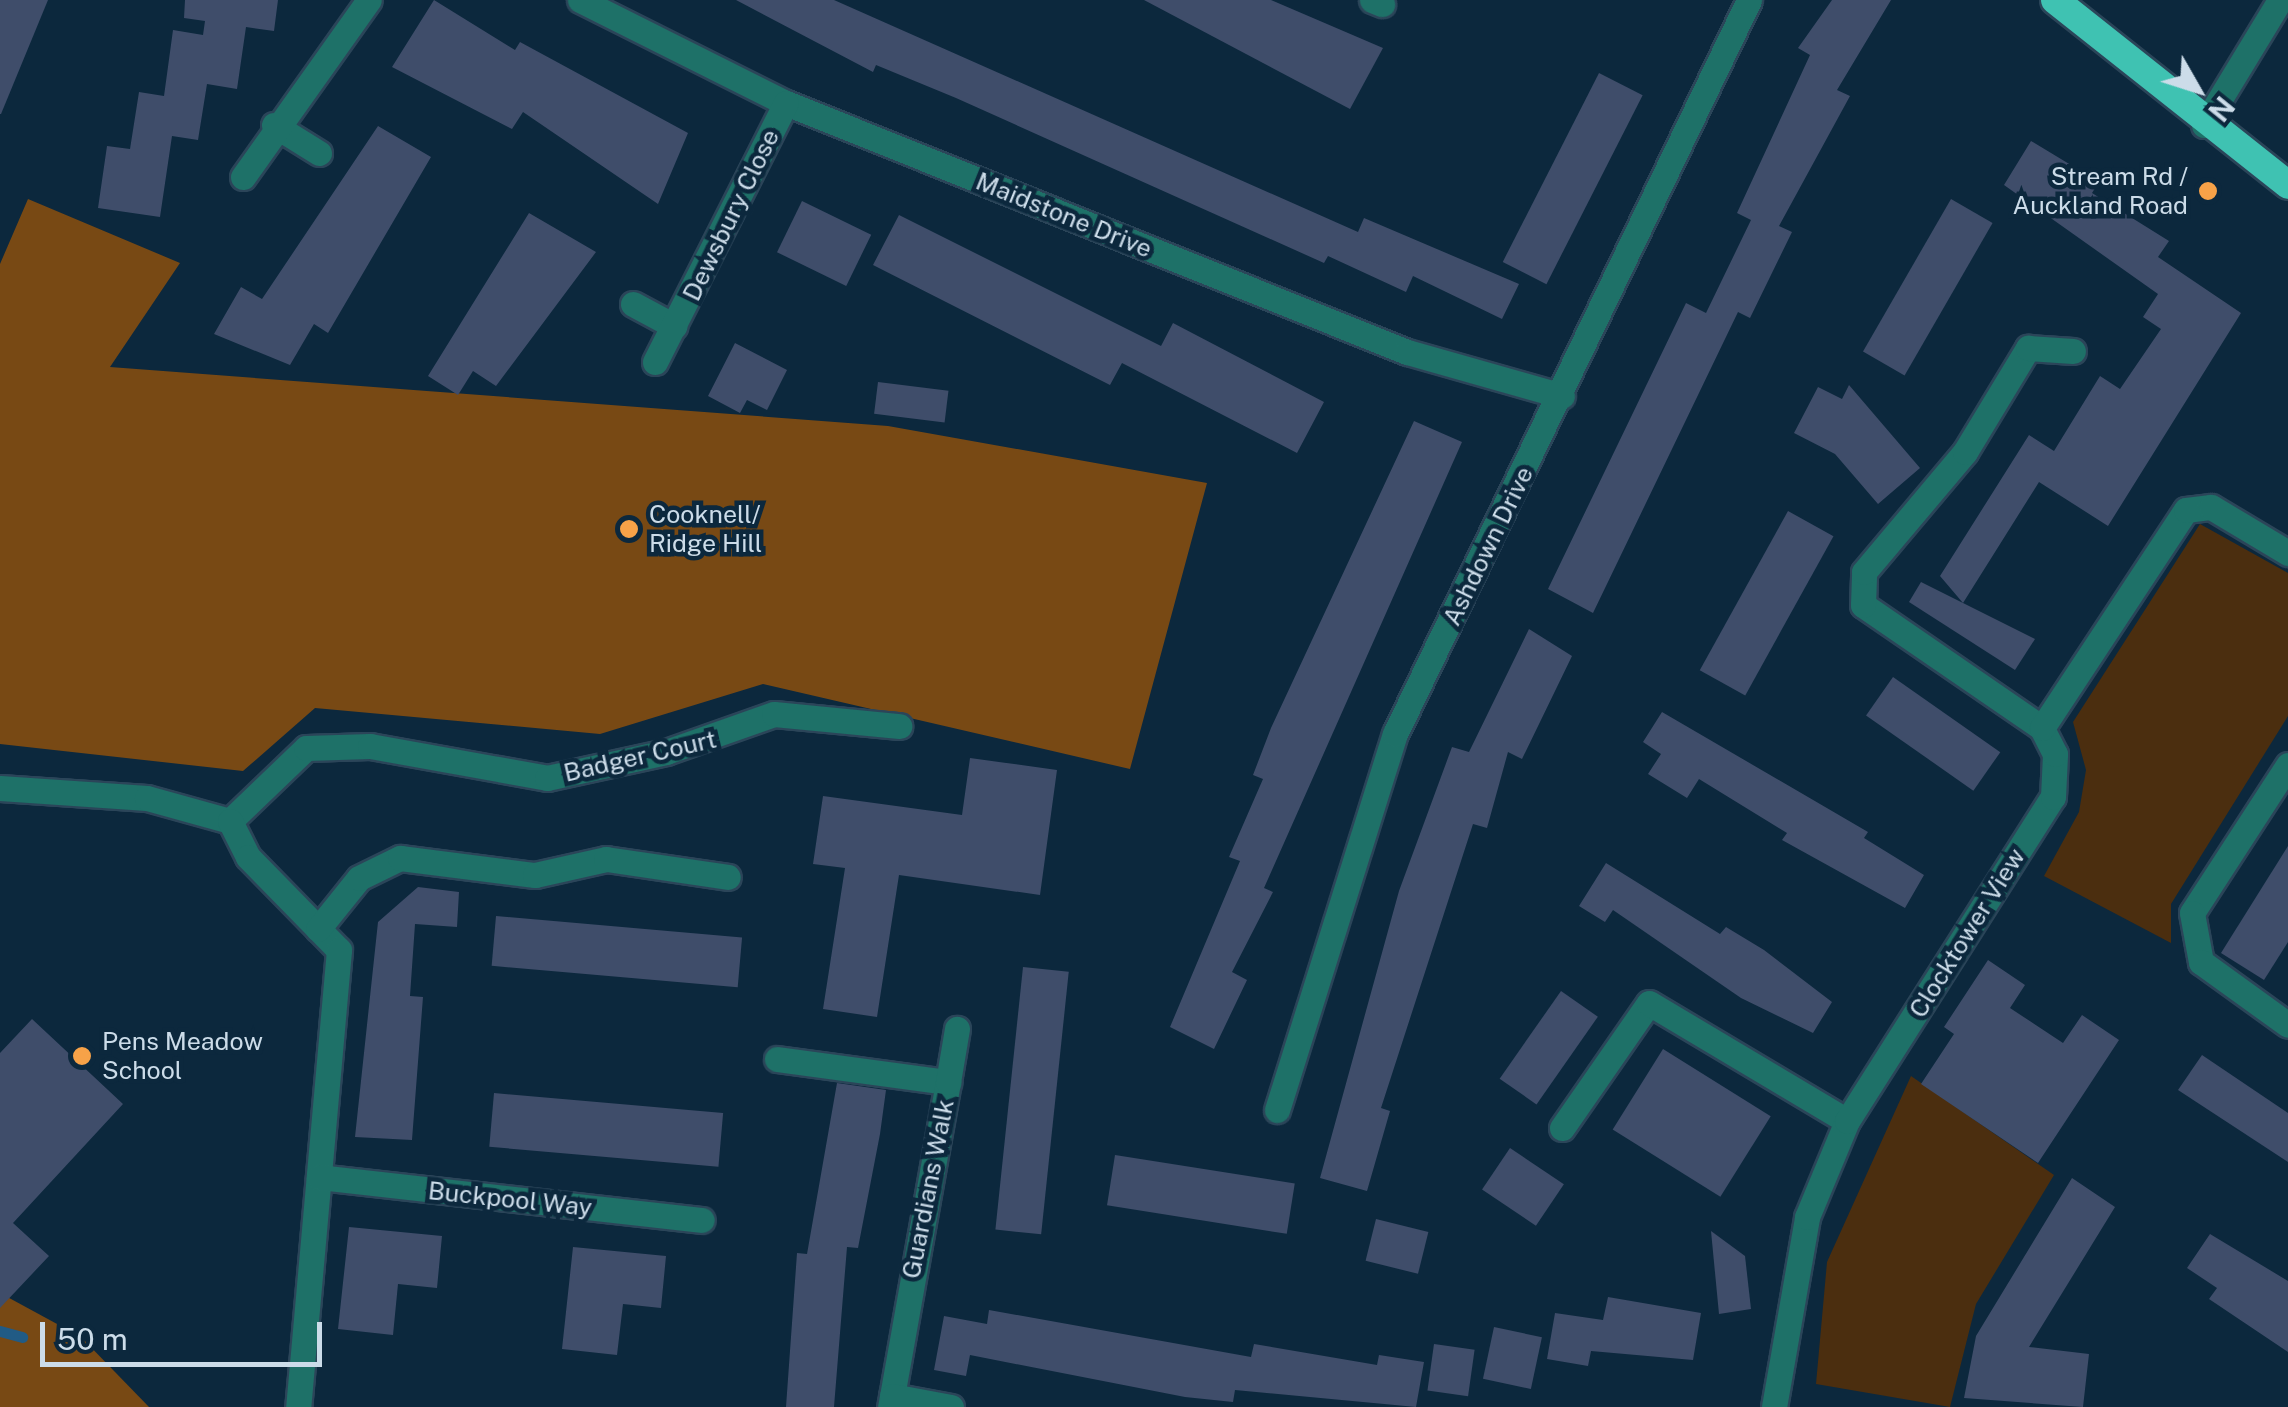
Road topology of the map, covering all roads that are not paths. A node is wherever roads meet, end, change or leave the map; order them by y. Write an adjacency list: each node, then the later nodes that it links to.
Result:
1 (369, 0): 7 (street)
2 (580, 0): 6 (street, Maidstone Drive)
3 (1749, 0): 16 (street, Ashdown Drive)
4 (2055, 0): 8 (highway)
5 (2280, 0): 8 (street)
6 (786, 104): 13 (street, Dewsbury Close); 16 (street, Maidstone Drive)
7 (274, 125): 9 (street); 10 (street)
8 (2204, 125): 11 (highway)
9 (319, 153)
10 (242, 177)
11 (2288, 185)
12 (632, 304): 13 (street, Dewsbury Close)
13 (674, 326): 15 (street, Dewsbury Close)
14 (2073, 351): 19 (street)
15 (655, 362)
16 (1562, 396): 29 (street, Ashdown Drive)
17 (2288, 553): 19 (street)
18 (899, 726): 22 (street, Badger Court)
19 (2042, 728): 30 (street, Clocktower View)
20 (2288, 765): 25 (street)
21 (0, 788): 22 (street)
22 (230, 821): 24 (street)
23 (728, 877): 24 (street)
24 (318, 929): 32 (street)
25 (2288, 1024)
26 (957, 1029): 28 (street)
27 (777, 1059): 28 (street, Guardians Walk)
28 (948, 1082): 34 (street, Guardians Walk)
29 (1277, 1110)
30 (1846, 1121): 31 (street); 37 (street, Clocktower View)
31 (1562, 1128)
32 (320, 1177): 33 (street, Buckpool Way); 35 (street)
33 (702, 1220)
34 (891, 1402): 36 (street)
35 (298, 1407)
36 (951, 1407)
37 (1774, 1407)

